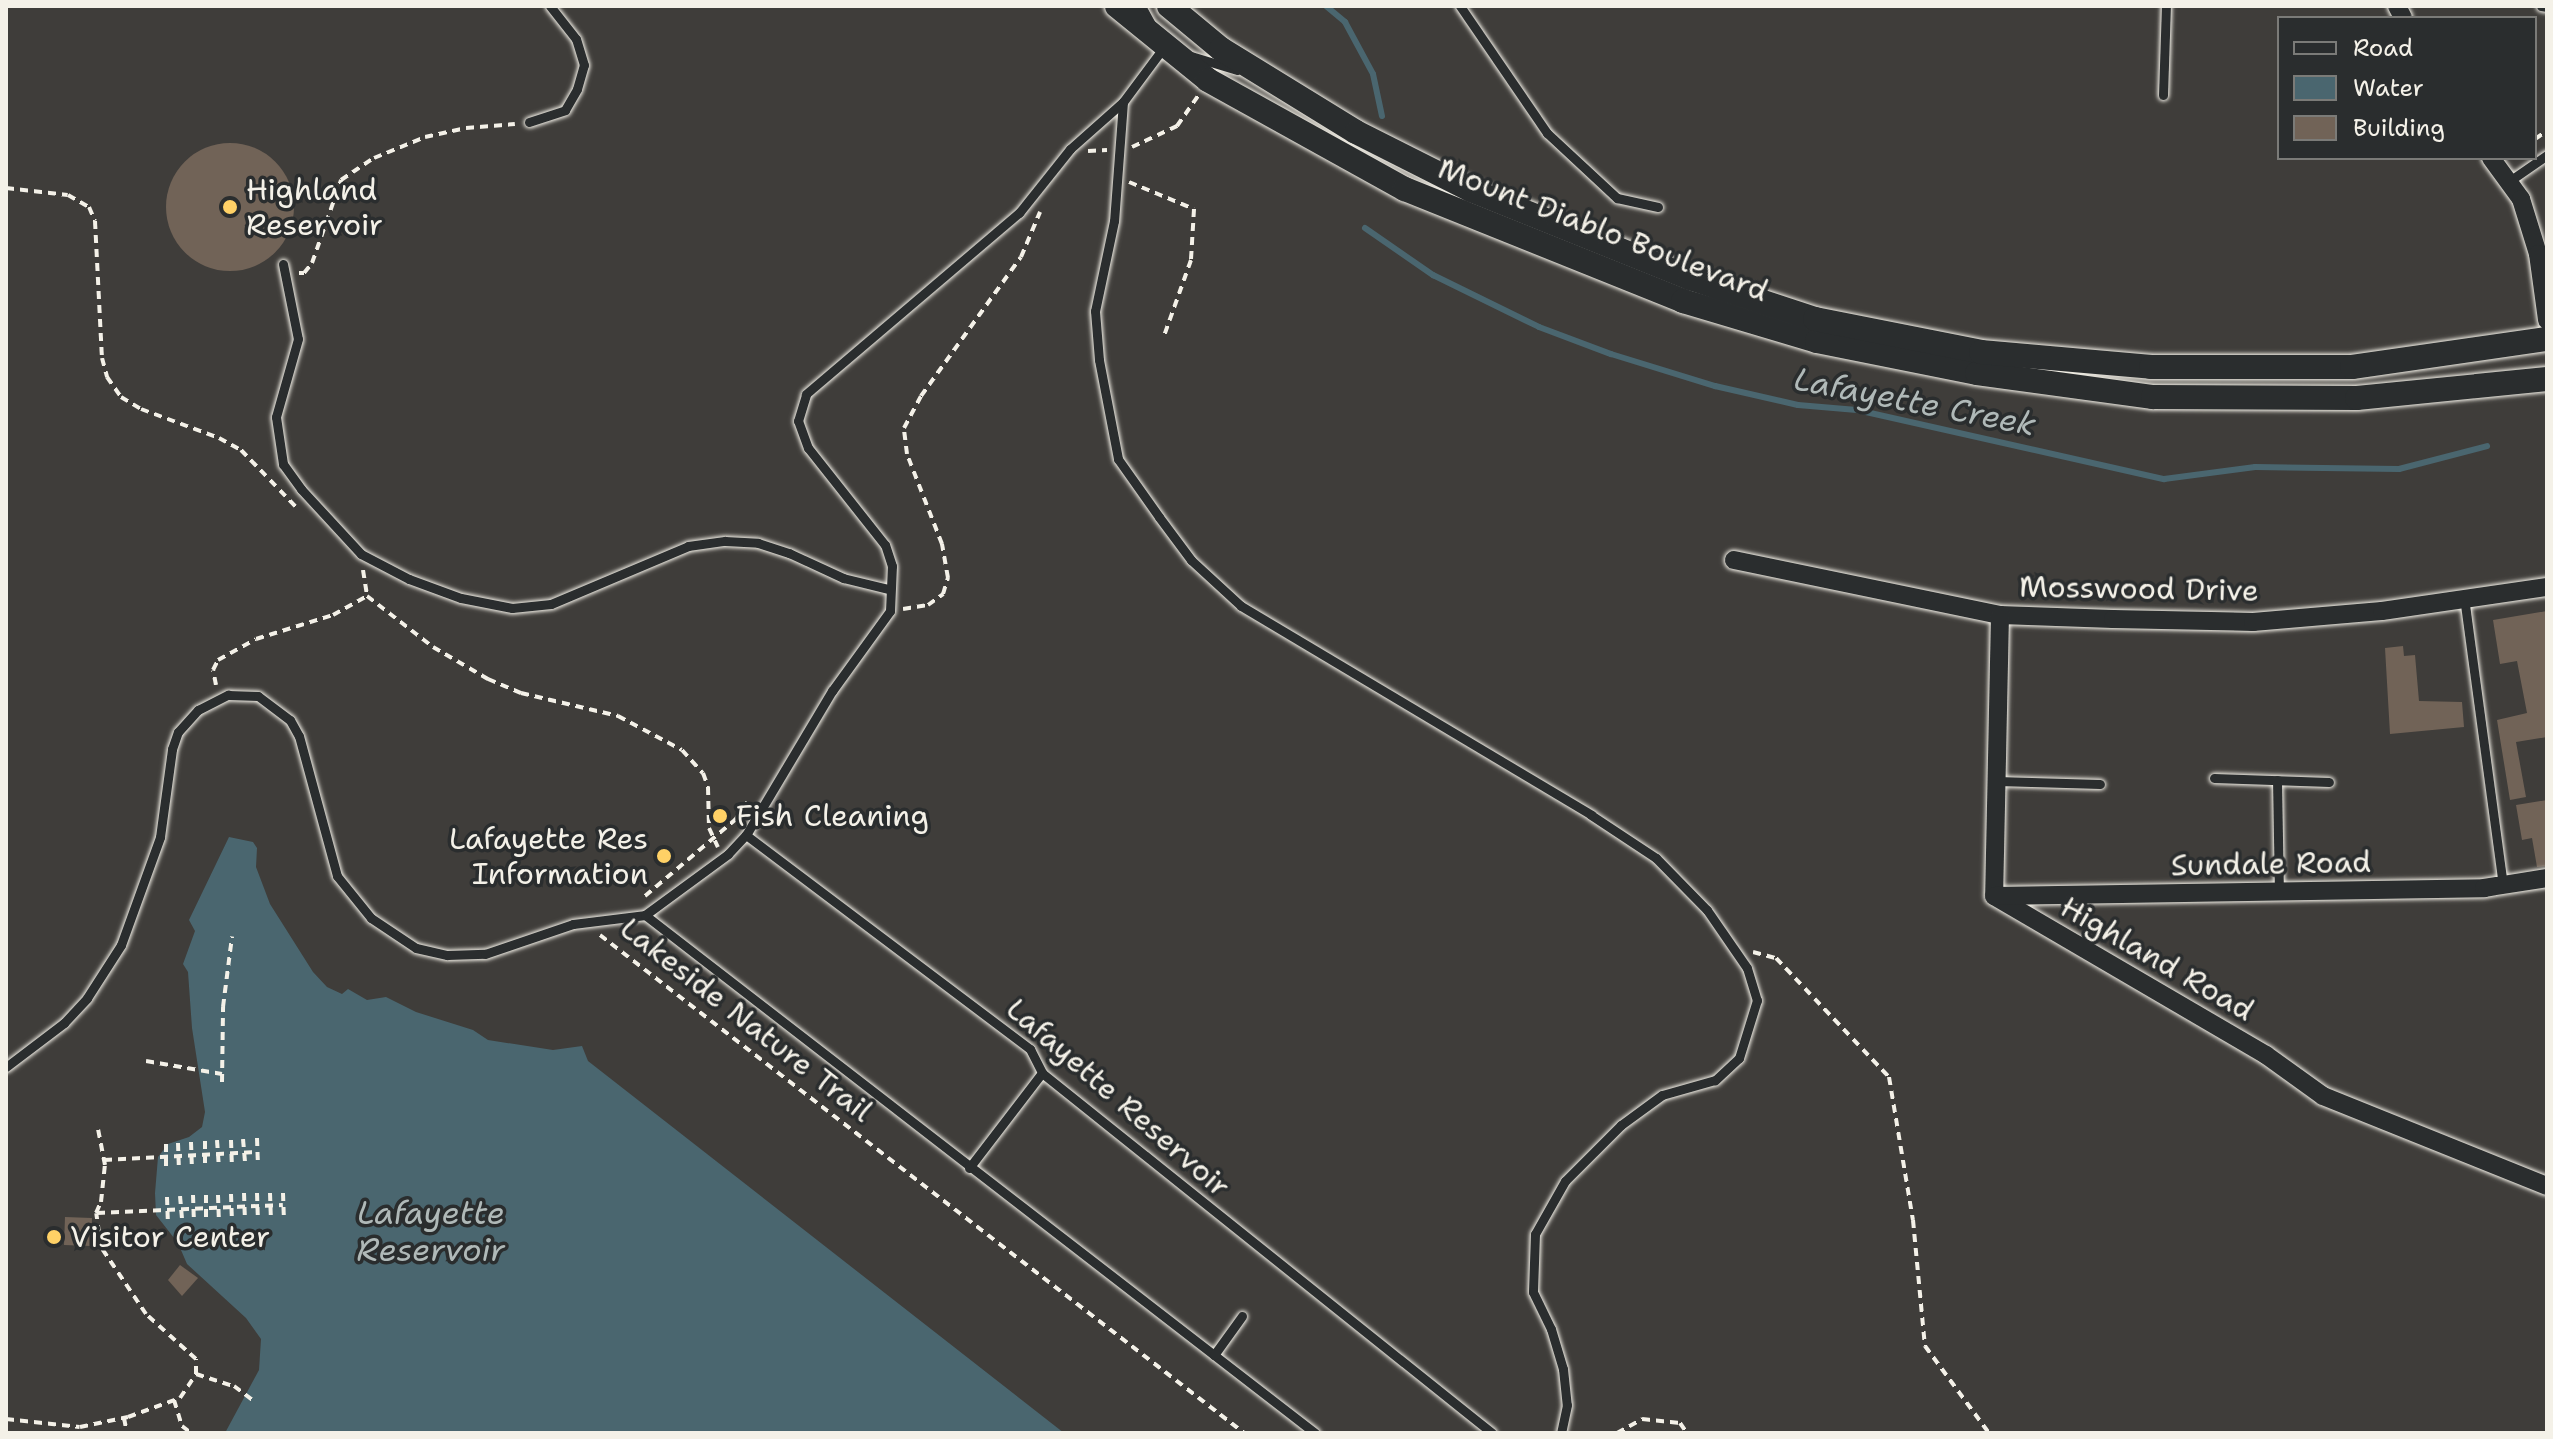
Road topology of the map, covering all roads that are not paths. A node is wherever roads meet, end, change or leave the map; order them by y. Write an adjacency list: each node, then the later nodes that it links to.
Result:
1 (550, 6): 11 (lane)
2 (1117, 6): 7 (main road, Mount Diablo Boulevard)
3 (1141, 6): 7 (lane)
4 (1169, 6): 8 (main road, Mount Diablo Boulevard)
5 (1460, 6): 15 (lane)
6 (2166, 6): 9 (lane)
7 (1164, 47): 8 (lane); 10 (lane); 19 (main road, Mount Diablo Boulevard)
8 (1276, 82): 18 (main road, Mount Diablo Boulevard)
9 (2163, 95)
10 (1123, 102): 22 (lane); 44 (lane)
11 (529, 122)
12 (2547, 155): 14 (lane)
13 (2492, 160): 14 (street)
14 (2508, 182): 17 (street)
15 (1658, 207)
16 (283, 268): 22 (lane)
17 (2547, 320)
18 (2547, 339)
19 (2547, 379)
20 (1734, 560): 24 (street, Mosswood Drive)
21 (2547, 587): 23 (street, Mosswood Drive)
22 (888, 589): 30 (lane)
23 (2464, 597): 24 (street, Mosswood Drive); 32 (lane)
24 (2000, 615): 27 (street)
25 (2214, 778): 26 (lane)
26 (2277, 780): 28 (lane); 33 (lane)
27 (1997, 781): 29 (lane); 34 (street)
28 (2329, 782)
29 (2100, 784)
30 (746, 835): 35 (lane); 37 (lane, Lafayette Reservoir)
31 (2547, 878): 32 (street, Sundale Road)
32 (2503, 885): 33 (street, Sundale Road)
33 (2279, 891): 34 (street, Sundale Road)
34 (1994, 896): 39 (street, Highland Road)
35 (645, 915): 36 (lane); 38 (lane)
36 (6, 1067)
37 (1042, 1073): 38 (lane); 43 (lane, Lafayette Reservoir)
38 (969, 1168): 41 (lane)
39 (2547, 1186)
40 (1242, 1316): 41 (lane)
41 (1214, 1355): 42 (lane)
42 (1315, 1433)
43 (1492, 1433)
44 (1561, 1433)

